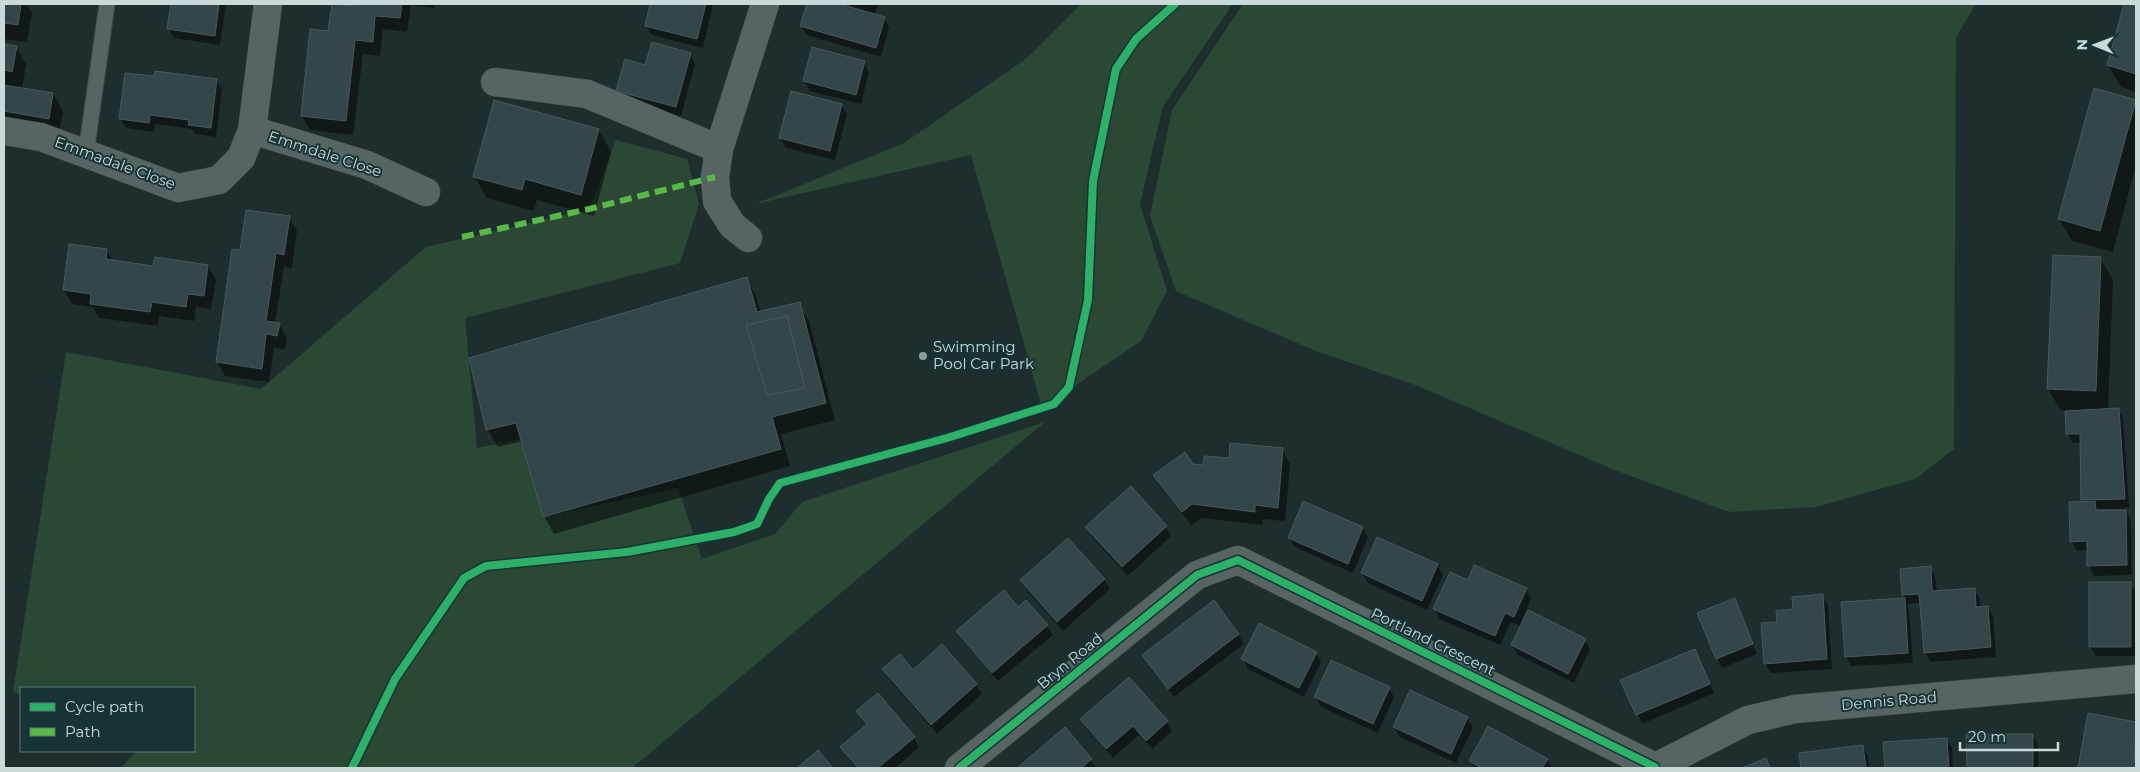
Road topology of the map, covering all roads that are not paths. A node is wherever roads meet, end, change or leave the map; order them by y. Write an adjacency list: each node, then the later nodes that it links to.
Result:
1 (108, 4): 8 (lane)
2 (268, 4): 5 (street, Emmadale Close)
3 (765, 4): 7 (street)
4 (495, 82): 7 (street)
5 (252, 130): 8 (street, Emmadale Close); 9 (street, Emmdale Close)
6 (4, 131): 8 (street, Emmadale Close)
7 (719, 149): 10 (street)
8 (86, 153)
9 (426, 192)
10 (748, 238)
11 (1197, 575): 13 (street, Bryn Road); 14 (street, Portland Crescent)
12 (2136, 679): 14 (street, Dennis Road)
13 (959, 768)
14 (1655, 768)

